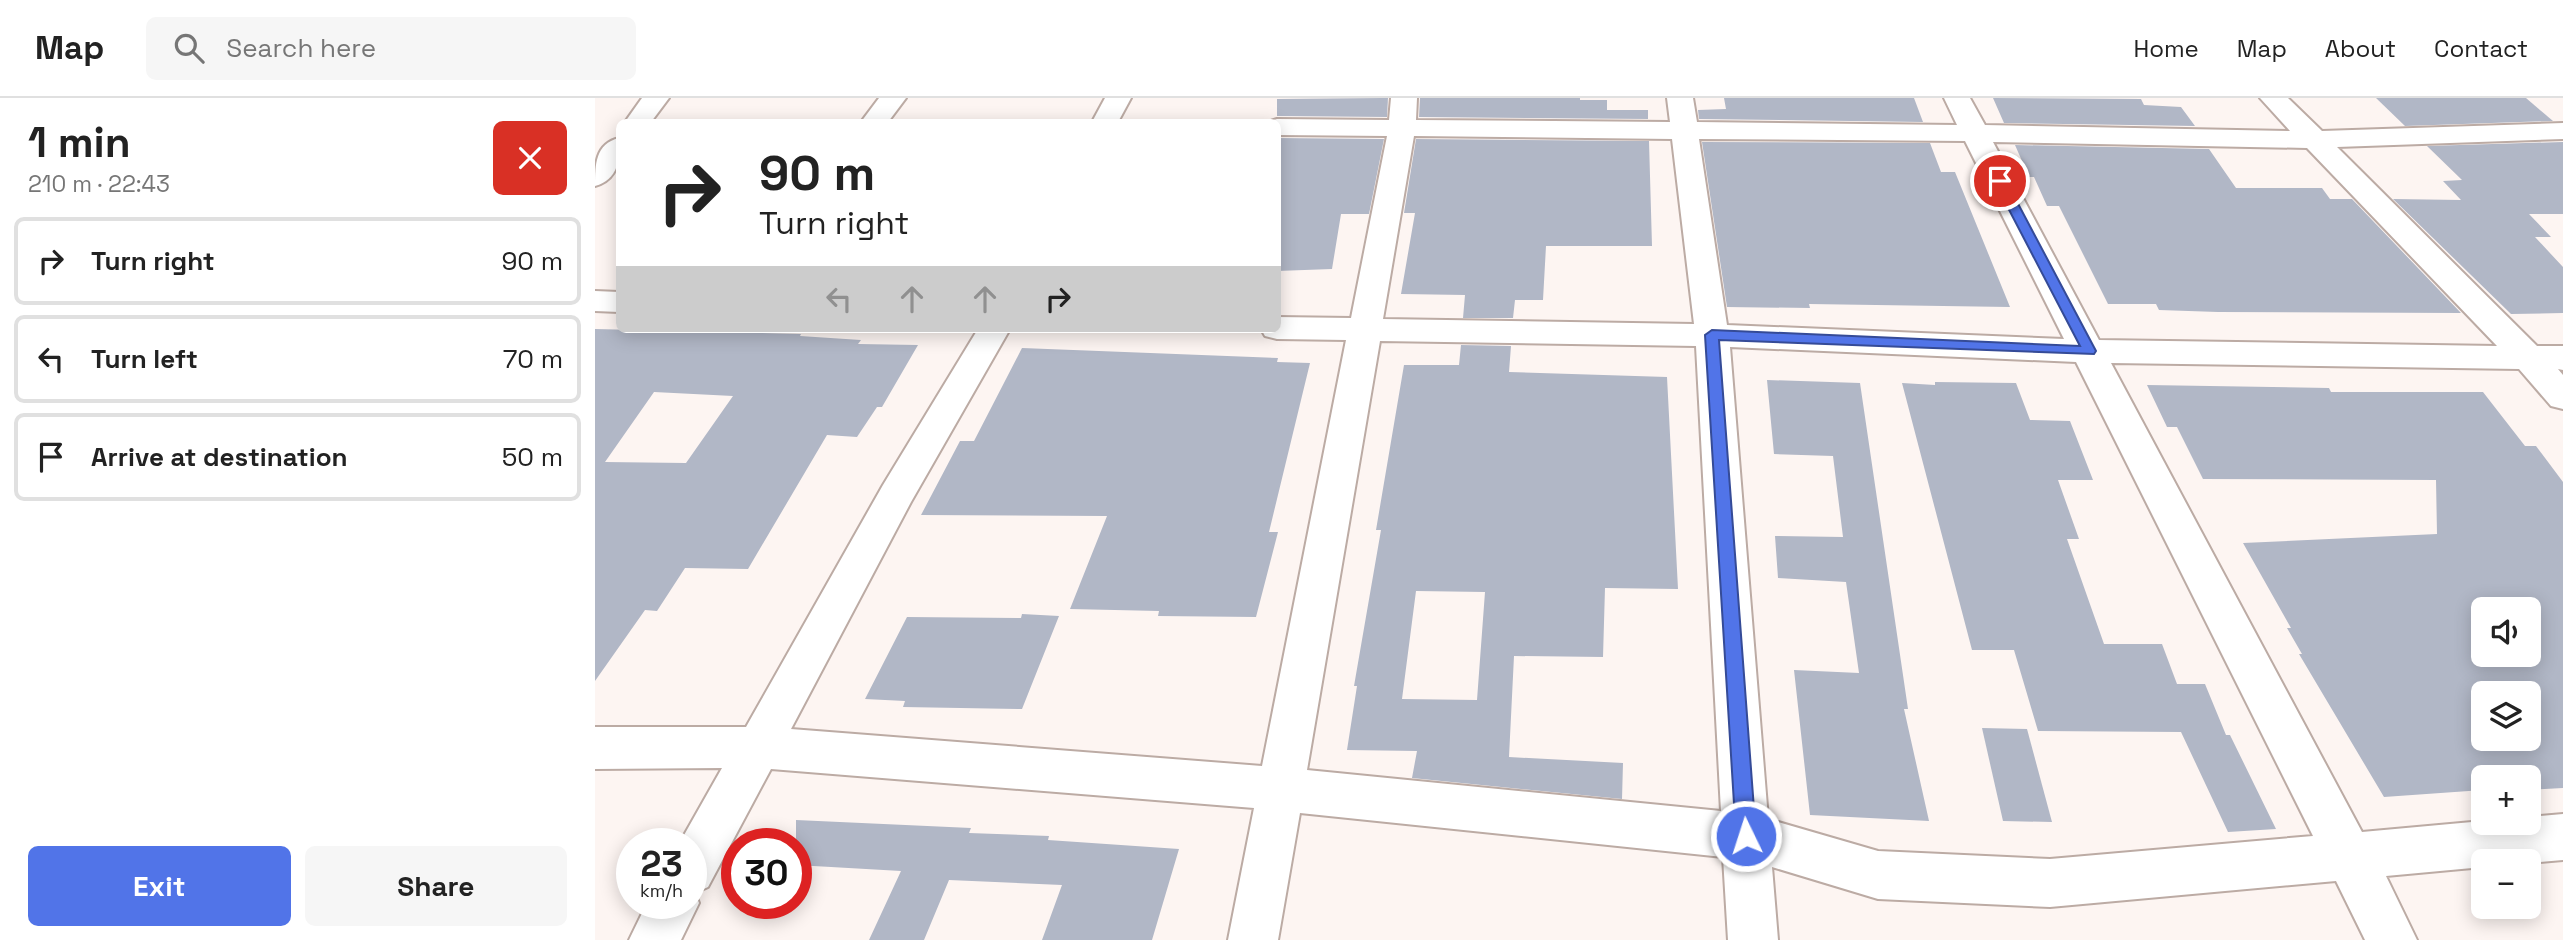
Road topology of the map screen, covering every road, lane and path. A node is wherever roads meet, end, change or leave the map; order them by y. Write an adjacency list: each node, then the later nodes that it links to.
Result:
1 (656, 98): 8 (street)
2 (893, 98): 9 (street)
3 (1118, 98): 10 (street)
4 (1957, 98): 13 (street)
5 (2273, 98): 14 (street)
6 (1403, 112): 7 (street); 11 (street); 20 (street)
7 (1682, 115): 13 (street); 22 (street)
8 (640, 119)
9 (876, 119)
10 (1107, 119)
11 (1281, 127)
12 (2563, 131): 14 (street)
13 (1975, 133): 14 (street); 23 (street)
14 (2314, 141): 24 (street)
15 (616, 150): 16 (street)
16 (595, 177)
17 (595, 301): 18 (street)
18 (616, 302)
19 (1281, 328): 20 (street)
20 (1366, 331): 22 (street); 29 (street)
21 (992, 333): 27 (street)
22 (1712, 335): 23 (street); 30 (street)
23 (2089, 351): 24 (street); 33 (street)
24 (2528, 357): 25 (street); 26 (street)
25 (2563, 358)
26 (2563, 397)
27 (757, 747): 28 (street); 29 (street); 32 (street)
28 (595, 748)
29 (1281, 789): 30 (street); 36 (street)
30 (1746, 836): 33 (street); 37 (street)
31 (2563, 837): 33 (street)
32 (707, 840)
33 (2346, 855): 38 (street)
34 (665, 919): 35 (street)
35 (654, 940)
36 (1253, 940)
37 (1753, 940)
38 (2392, 940)

